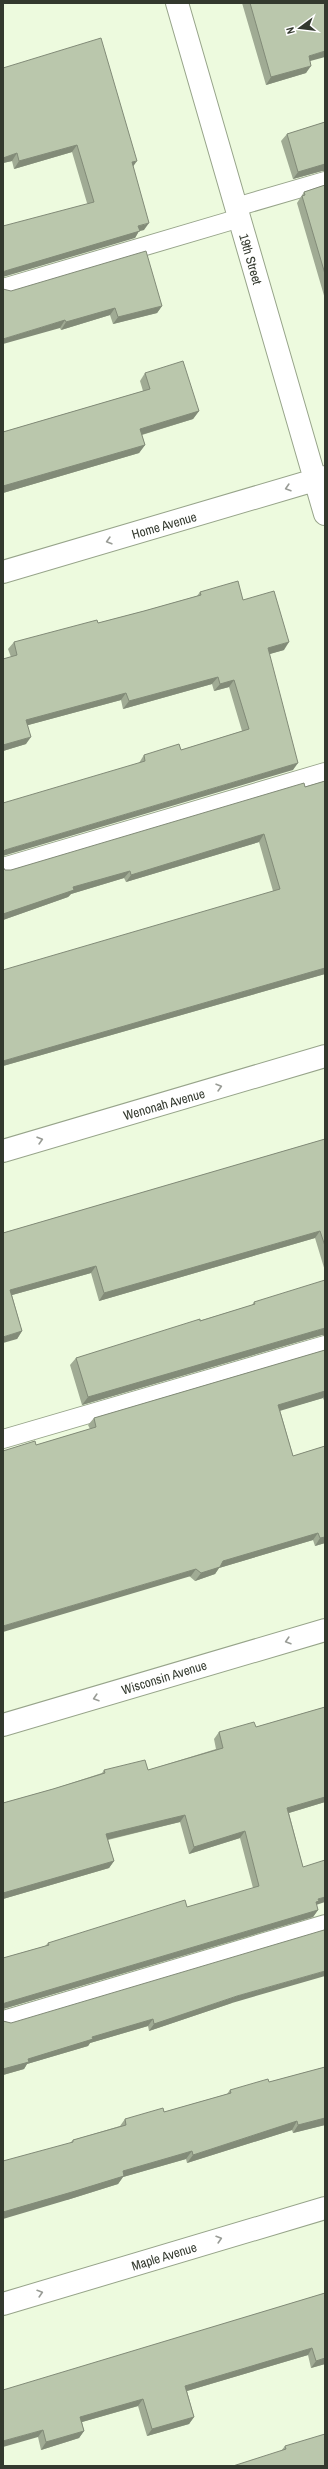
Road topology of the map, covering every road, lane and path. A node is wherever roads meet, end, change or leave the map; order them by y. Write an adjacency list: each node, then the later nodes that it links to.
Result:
1 (177, 3): 3 (street, 19th Street)
2 (325, 181): 3 (lane)
3 (238, 213): 4 (lane); 5 (street, 19th Street)
4 (3, 288)
5 (320, 479): 6 (street, 19th Street); 7 (street, Home Avenue, one-way to 7)
6 (325, 514)
7 (3, 572)
8 (325, 772): 9 (lane)
9 (3, 867)
10 (325, 1056): 11 (street, Wenonah Avenue, one-way to 10)
11 (3, 1151)
12 (325, 1345): 13 (lane)
13 (3, 1439)
14 (325, 1630): 15 (street, Wisconsin Avenue, one-way to 15)
15 (3, 1725)
16 (325, 1924): 17 (lane)
17 (3, 2020)
18 (325, 2208): 19 (street, Maple Avenue, one-way to 18)
19 (3, 2304)

